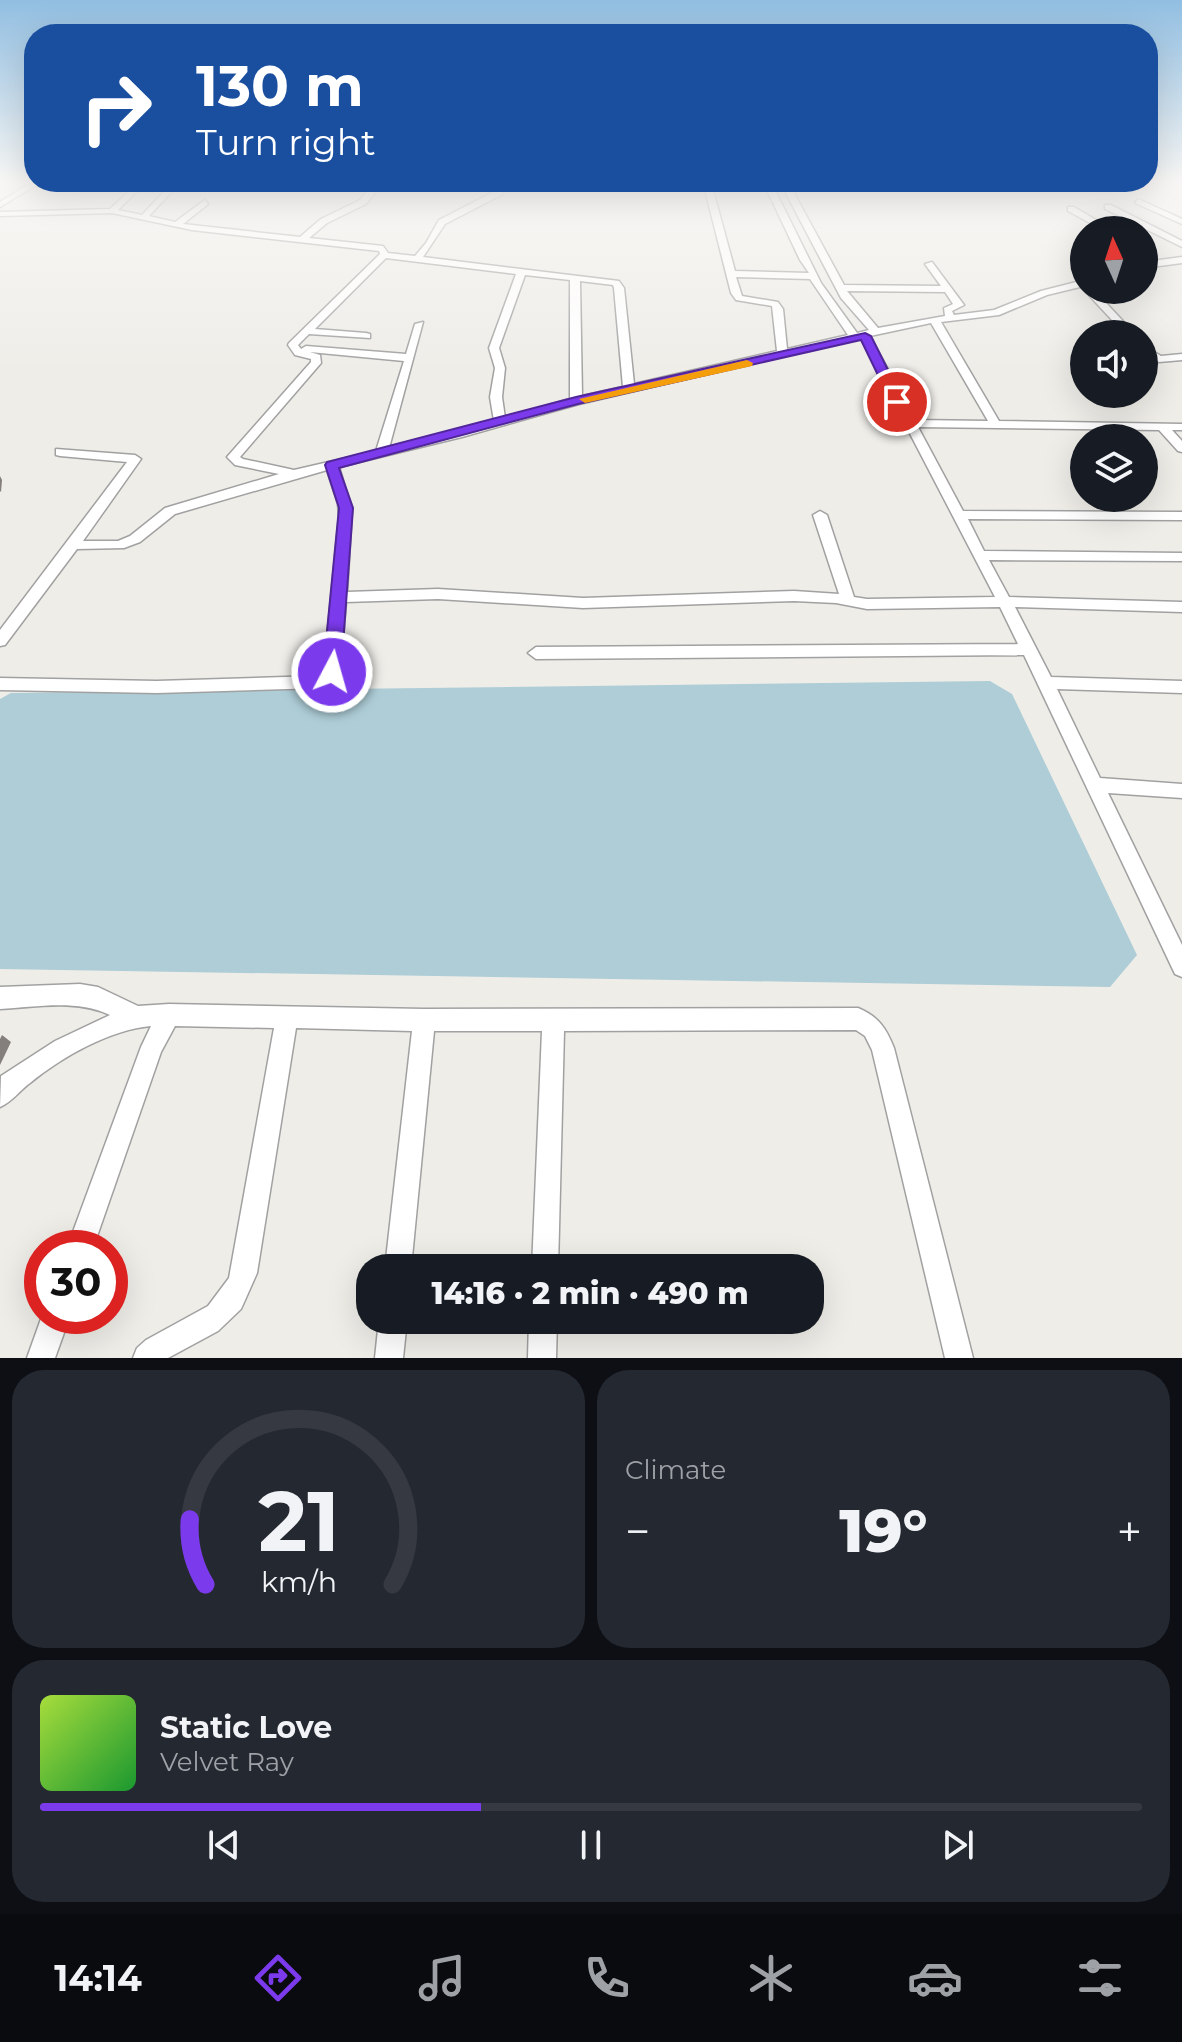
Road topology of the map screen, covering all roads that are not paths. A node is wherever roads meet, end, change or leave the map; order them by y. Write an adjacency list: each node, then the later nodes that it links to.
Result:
1 (353, 244): 6 (street)
2 (430, 244): 8 (street)
3 (723, 244): 14 (street)
4 (798, 244): 16 (street)
5 (817, 244): 18 (street)
6 (384, 255): 8 (street); 25 (street)
7 (1158, 258): 10 (street)
8 (417, 259): 13 (street)
9 (1182, 260): 10 (street)
10 (1166, 262): 11 (street)
11 (1158, 263)
12 (929, 264): 19 (street)
13 (521, 272): 15 (street); 35 (street)
14 (731, 274): 16 (street); 29 (street)
15 (575, 277): 33 (street); 34 (street)
16 (814, 277): 26 (street)
17 (1070, 287): 21 (street)
18 (840, 288): 19 (street); 26 (street)
19 (948, 289): 21 (street)
20 (1102, 304): 23 (street)
21 (951, 318): 22 (street)
22 (934, 319): 26 (street); 37 (street)
23 (1117, 320)
24 (420, 324): 31 (street)
25 (305, 331): 27 (street); 28 (street)
26 (866, 336): 29 (street); 36 (street)
27 (293, 348): 28 (street); 44 (street)
28 (354, 353): 31 (street)
29 (782, 355): 33 (street)
30 (1182, 357): 32 (street)
31 (410, 358): 42 (street)
32 (1158, 358)
33 (629, 389): 34 (street)
34 (576, 401): 35 (street)
35 (500, 422): 42 (street)
36 (908, 423): 37 (street); 46 (street)
37 (996, 425): 38 (street)
38 (1162, 427): 39 (street); 40 (street)
39 (1182, 427)
40 (1182, 448)
41 (60, 452): 48 (street)
42 (381, 454): 43 (street)
43 (332, 465): 44 (street); 51 (street)
44 (293, 474): 48 (street)
45 (820, 515): 52 (street)
46 (957, 515): 47 (street); 49 (street)
47 (1182, 516)
48 (73, 545): 55 (street)
49 (979, 555): 50 (street); 53 (street)
50 (1182, 557)
51 (339, 597): 52 (street); 59 (street)
52 (849, 602): 53 (street)
53 (1005, 602): 54 (street); 56 (street)
54 (1182, 607)
55 (0, 641)
56 (1029, 649): 57 (street); 58 (street)
57 (536, 653)
58 (1045, 683): 60 (street); 61 (street)
59 (0, 684)
60 (1182, 687)
61 (1094, 785): 62 (street); 63 (street)
62 (1182, 791)
63 (1182, 967)
64 (0, 998): 66 (street)
65 (169, 1015): 66 (street); 67 (street); 71 (street)
66 (137, 1017): 70 (street)
67 (287, 1017): 69 (street); 78 (street)
68 (553, 1019): 69 (street); 73 (street); 81 (street)
69 (424, 1020): 72 (street)
70 (0, 1095)
71 (86, 1230)
72 (399, 1254)
73 (545, 1254)
74 (50, 1334): 77 (street)
75 (392, 1334): 79 (street)
76 (543, 1334): 80 (street)
77 (41, 1358)
78 (147, 1358)
79 (389, 1358)
80 (542, 1358)
81 (959, 1358)

